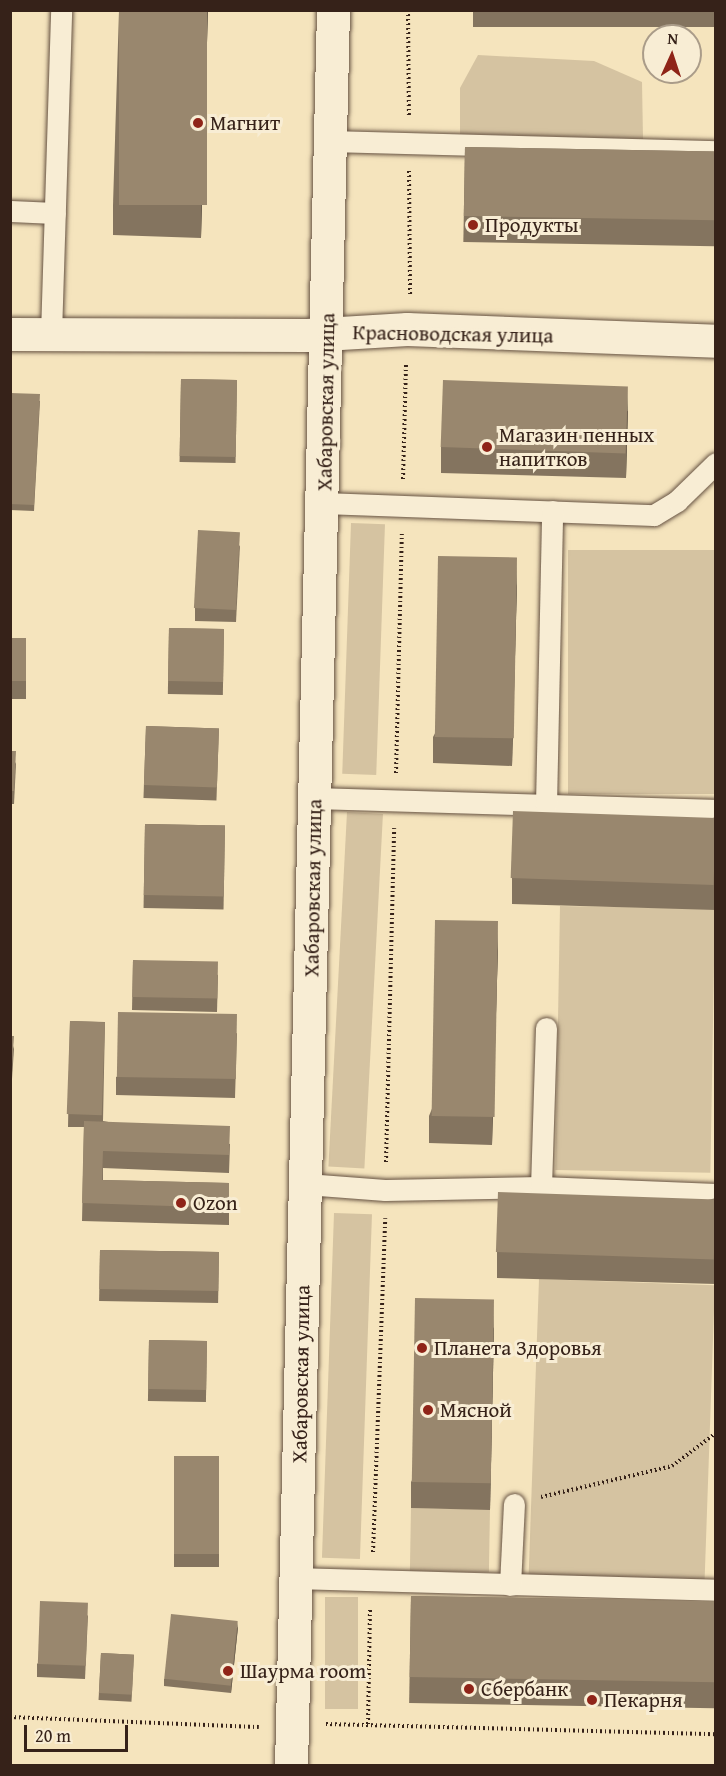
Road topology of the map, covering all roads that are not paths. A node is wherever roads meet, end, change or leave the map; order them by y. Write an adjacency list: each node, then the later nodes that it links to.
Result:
1 (61, 10): 6 (lane)
2 (333, 10): 3 (street, Хабаровская улица)
3 (330, 141): 4 (lane); 7 (street, Хабаровская улица)
4 (716, 151)
5 (10, 211): 6 (lane)
6 (55, 213): 9 (lane)
7 (328, 333): 9 (street, Красноводская улица); 10 (street, Красноводская улица); 12 (street, Хабаровская улица)
8 (10, 334): 9 (street, Красноводская улица)
9 (51, 334)
10 (716, 341)
11 (716, 463): 13 (lane)
12 (323, 503): 13 (lane); 14 (street, Хабаровская улица)
13 (552, 511): 15 (lane)
14 (316, 798): 15 (lane); 18 (street, Хабаровская улица)
15 (546, 805): 16 (lane)
16 (716, 810)
17 (546, 1028): 19 (lane)
18 (306, 1184): 19 (lane); 22 (street, Хабаровская улица)
19 (541, 1187): 20 (lane)
20 (716, 1194)
21 (514, 1504): 23 (lane)
22 (295, 1578): 23 (lane); 25 (street, Хабаровская улица)
23 (510, 1585): 24 (lane)
24 (716, 1590)
25 (291, 1766)

